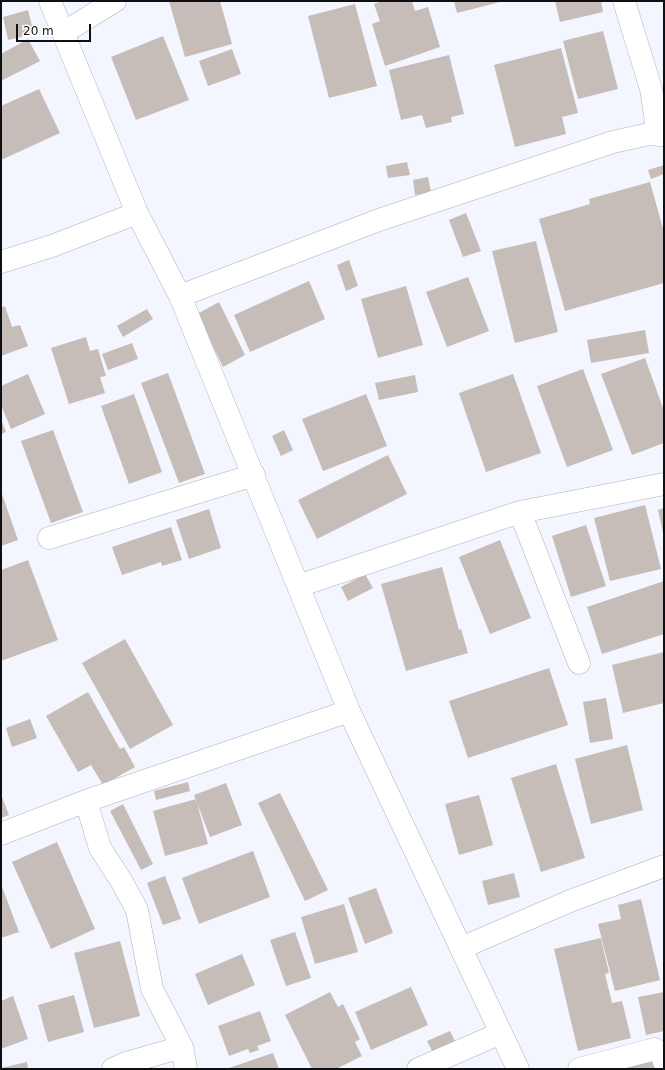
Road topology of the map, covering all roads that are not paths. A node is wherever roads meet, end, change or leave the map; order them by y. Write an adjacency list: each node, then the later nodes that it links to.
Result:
1 (50, 1): 4 (street)
2 (115, 1): 4 (street)
3 (624, 1): 5 (street)
4 (63, 33): 6 (street)
5 (661, 135): 8 (street)
6 (137, 213): 7 (street); 8 (street)
7 (1, 262)
8 (180, 296): 9 (street)
9 (254, 475): 12 (street); 13 (street)
10 (664, 484): 11 (street)
11 (520, 512): 13 (street); 14 (street)
12 (49, 538)
13 (298, 586): 15 (street)
14 (578, 663)
15 (349, 711): 16 (street); 19 (street)
16 (86, 801): 17 (street); 21 (street)
17 (1, 834)
18 (664, 866): 19 (street)
19 (461, 948): 20 (street)
20 (501, 1034): 25 (street); 26 (street)
21 (182, 1047): 23 (street); 24 (street)
22 (663, 1056): 27 (street)
23 (113, 1069)
24 (186, 1069)
25 (418, 1069)
26 (518, 1069)
27 (579, 1069)

